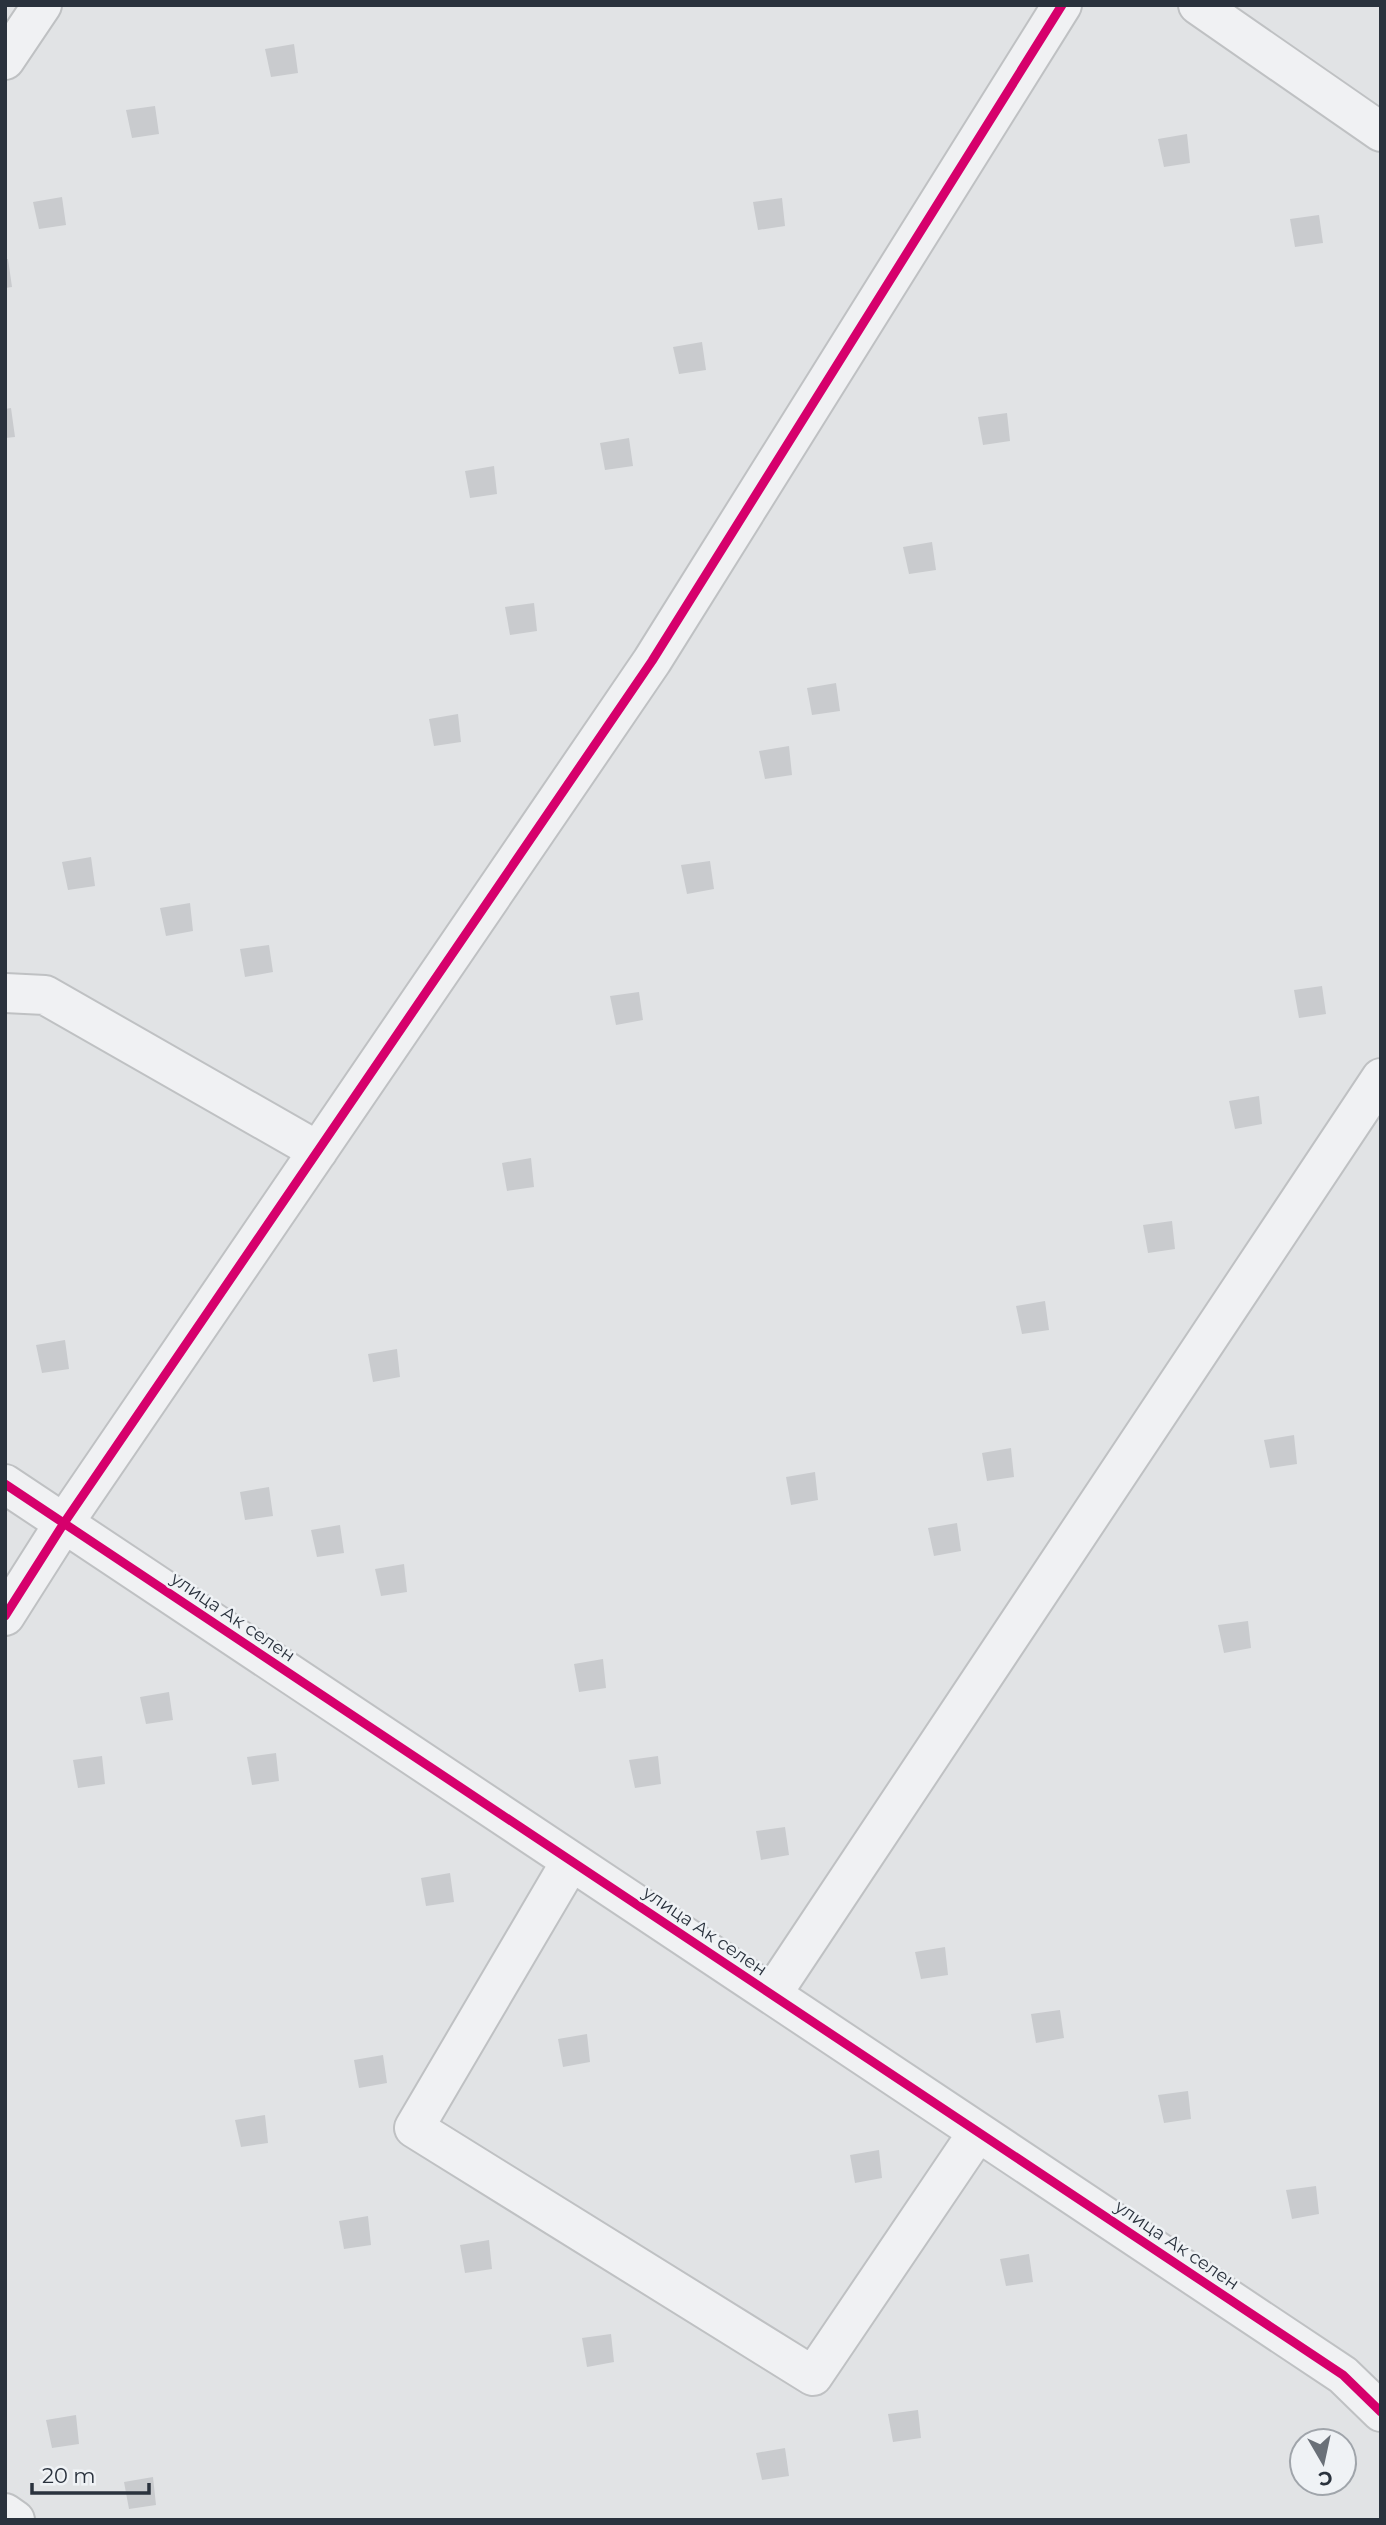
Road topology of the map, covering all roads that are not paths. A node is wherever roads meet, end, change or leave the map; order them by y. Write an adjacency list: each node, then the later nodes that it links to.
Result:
1 (42, 5): 4 (street)
2 (1062, 5): 8 (street)
3 (1198, 5): 5 (street)
4 (5, 60)
5 (1381, 132)
6 (5, 993): 8 (street)
7 (1381, 1078): 13 (street)
8 (318, 1151): 10 (street)
9 (5, 1484): 10 (street, улица Ак селен)
10 (64, 1523): 11 (street); 12 (street, улица Ак селен)
11 (5, 1616)
12 (571, 1861): 13 (street, улица Ак селен); 14 (street)
13 (772, 1994): 14 (street, улица Ак селен)
14 (978, 2132): 15 (street, улица Ак селен)
15 (1381, 2412)
16 (5, 2514): 17 (street)
17 (15, 2520)

